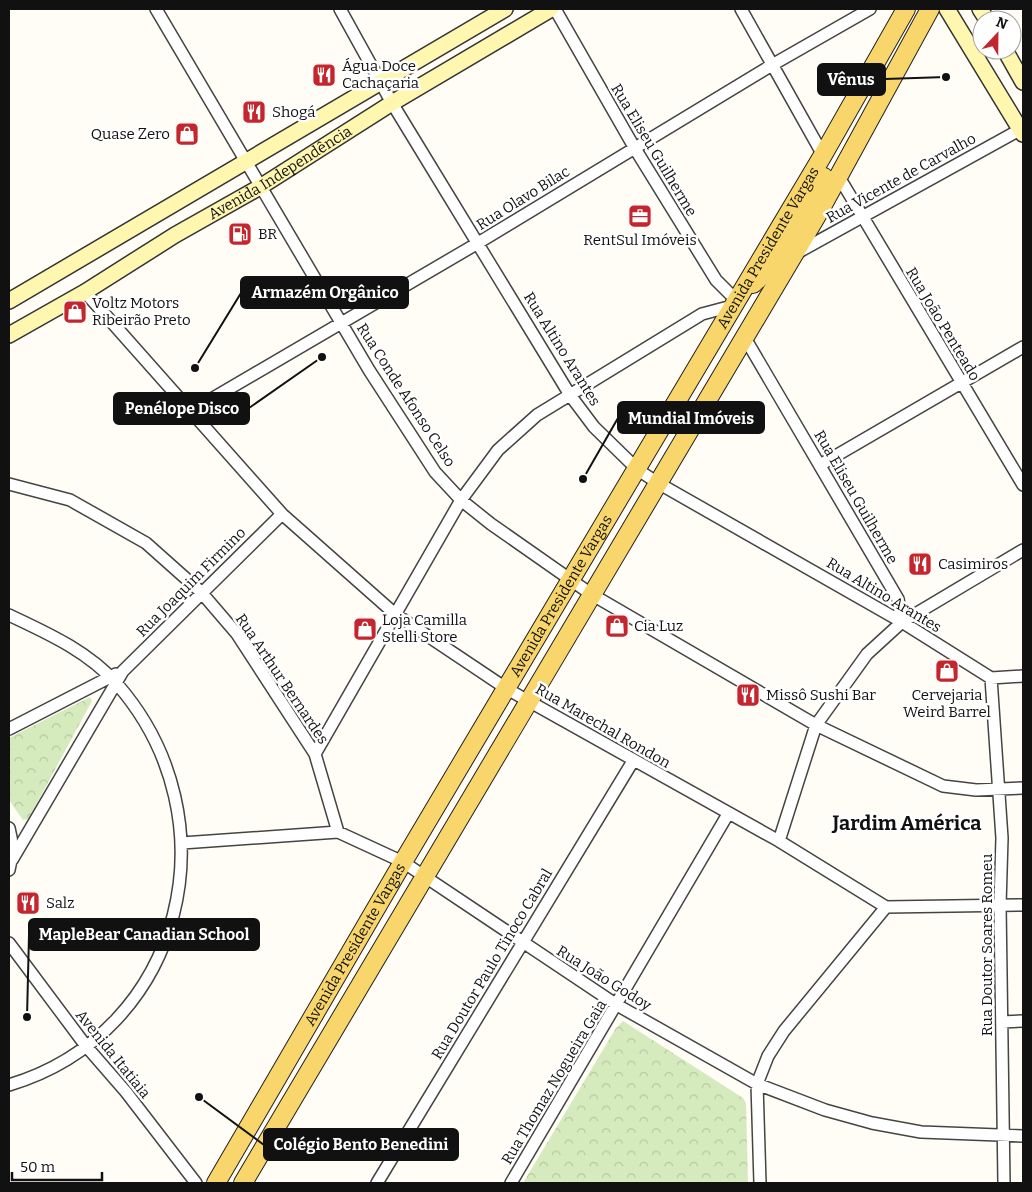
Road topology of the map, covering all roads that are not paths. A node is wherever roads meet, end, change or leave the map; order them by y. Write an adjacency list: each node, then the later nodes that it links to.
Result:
1 (156, 9): 19 (street, Rua Conde Afonso Celso)
2 (340, 9): 13 (street, Rua Altino Arantes)
3 (505, 9): 13 (main road, Avenida Independência)
4 (553, 9): 15 (main road, Avenida Independência); 17 (street, Rua Eliseu Guilherme)
5 (741, 9): 12 (street)
6 (870, 9): 12 (street, Rua Olavo Bilac)
7 (906, 9): 18 (main road, Avenida Presidente Vargas)
8 (930, 9): 20 (main road, Avenida Presidente Vargas)
9 (947, 9): 16 (main road)
10 (901, 44): 27 (main road)
11 (1011, 60): 14 (main road)
12 (772, 64): 17 (street, Rua Olavo Bilac); 18 (street)
13 (382, 81): 15 (street, Rua Altino Arantes); 19 (main road, Avenida Independência)
14 (1023, 82)
15 (392, 102): 21 (main road, Avenida Independência); 23 (street, Rua Altino Arantes)
16 (1022, 130): 22 (street, Rua Vicente de Carvalho)
17 (634, 147): 23 (street, Rua Olavo Bilac); 27 (street, Rua Eliseu Guilherme)
18 (823, 155): 27 (main road, Avenida Presidente Vargas)
19 (244, 162): 21 (street, Rua Conde Afonso Celso); 26 (main road, Avenida Independência)
20 (839, 177): 22 (street, Rua João Penteado); 24 (main road, Avenida Presidente Vargas)
21 (260, 187): 25 (main road, Avenida Independência); 28 (street, Rua Conde Afonso Celso)
22 (862, 218): 24 (street, Rua Vicente de Carvalho); 32 (street, Rua João Penteado)
23 (478, 243): 28 (street, Rua Olavo Bilac); 33 (street, Rua Altino Arantes)
24 (793, 255): 30 (main road, Avenida Presidente Vargas)
25 (85, 292): 29 (main road, Avenida Independência); 34 (street, Rua Marechal Rondon)
26 (9, 301)
27 (734, 303): 33 (street); 36 (main road, Avenida Presidente Vargas)
28 (342, 322): 34 (street, Rua Olavo Bilac); 40 (street, Rua Conde Afonso Celso)
29 (9, 335)
30 (745, 338): 35 (street, Rua Eliseu Guilherme); 37 (main road, Avenida Presidente Vargas)
31 (1023, 347): 32 (street)
32 (961, 381): 35 (street); 39 (street, Rua João Penteado)
33 (570, 395): 36 (street, Rua Altino Arantes); 40 (street)
34 (191, 411): 41 (street, Rua Marechal Rondon)
35 (820, 465): 46 (street, Rua Eliseu Guilherme)
36 (638, 470): 37 (street, Rua Altino Arantes); 43 (main road, Avenida Presidente Vargas)
37 (658, 483): 45 (main road, Avenida Presidente Vargas); 47 (street, Rua Altino Arantes)
38 (9, 484): 44 (street, Rua Arthur Bernardes)
39 (1023, 485)
40 (461, 500): 43 (street, Rua Conde Afonso Celso); 48 (street)
41 (282, 514): 44 (street, Rua Joaquim Firmino); 48 (street, Rua Marechal Rondon)
42 (1023, 550): 50 (street)
43 (571, 580): 45 (street, Rua Conde Afonso Celso); 54 (main road, Avenida Presidente Vargas)
44 (201, 592): 53 (street, Rua Joaquim Firmino); 58 (street, Rua Arthur Bernardes)
45 (591, 594): 55 (main road, Avenida Presidente Vargas); 56 (street, Rua Conde Afonso Celso)
46 (898, 599): 47 (street); 50 (street, Rua Eliseu Guilherme)
47 (882, 611): 50 (street, Rua Altino Arantes)
48 (395, 614): 54 (street, Rua Marechal Rondon); 58 (street)
49 (9, 615): 53 (street)
50 (902, 622): 52 (street, Rua Altino Arantes); 56 (street)
51 (1023, 676): 52 (street)
52 (991, 678): 61 (street, Rua Doutor Soares Romeu)
53 (113, 680): 57 (street); 66 (street); 68 (street, Rua Joaquim Firmino)
54 (507, 689): 55 (street, Rua Marechal Rondon); 67 (main road, Avenida Presidente Vargas)
55 (528, 700): 59 (street, Rua Marechal Rondon); 69 (main road, Avenida Presidente Vargas)
56 (816, 725): 61 (street, Rua Conde Afonso Celso); 65 (street)
57 (9, 729)
58 (315, 754): 64 (street, Rua Arthur Bernardes)
59 (633, 761): 62 (street, Rua Marechal Rondon); 74 (street, Rua Doutor Paulo Tinoco Cabral)
60 (1023, 788): 61 (street, Rua Conde Afonso Celso)
61 (999, 789): 70 (street, Rua Doutor Soares Romeu)
62 (728, 814): 65 (street, Rua Marechal Rondon); 75 (street, Rua Thomaz Nogueira Gaia)
63 (9, 828): 68 (street)
64 (338, 832): 66 (street, Rua João Godoy); 67 (street, Rua João Godoy)
65 (779, 841): 72 (street, Rua Marechal Rondon)
66 (182, 843): 78 (street)
67 (403, 862): 69 (street, Rua João Godoy); 84 (main road, Avenida Presidente Vargas)
68 (10, 865)
69 (425, 878): 74 (street, Rua João Godoy); 85 (main road, Avenida Presidente Vargas)
70 (1000, 905): 71 (street); 72 (street); 77 (street, Rua Doutor Soares Romeu)
71 (1023, 905)
72 (886, 907): 79 (street)
73 (9, 943): 78 (street, Avenida Itatiaia)
74 (522, 943): 75 (street, Rua João Godoy); 86 (street, Rua Doutor Paulo Tinoco Cabral)
75 (618, 1005): 79 (street, Rua João Godoy); 87 (street, Rua Thomaz Nogueira Gaia)
76 (1023, 1021): 77 (street)
77 (1002, 1022): 81 (street, Rua Doutor Soares Romeu)
78 (86, 1046): 80 (street); 83 (street, Avenida Itatiaia)
79 (757, 1084): 81 (street, Rua João Godoy); 88 (street)
80 (9, 1085)
81 (1003, 1136): 82 (street, Rua João Godoy); 89 (street, Rua Doutor Soares Romeu)
82 (1023, 1136)
83 (196, 1183)
84 (216, 1183)
85 (243, 1183)
86 (378, 1183)
87 (511, 1183)
88 (760, 1183)
89 (1004, 1183)

